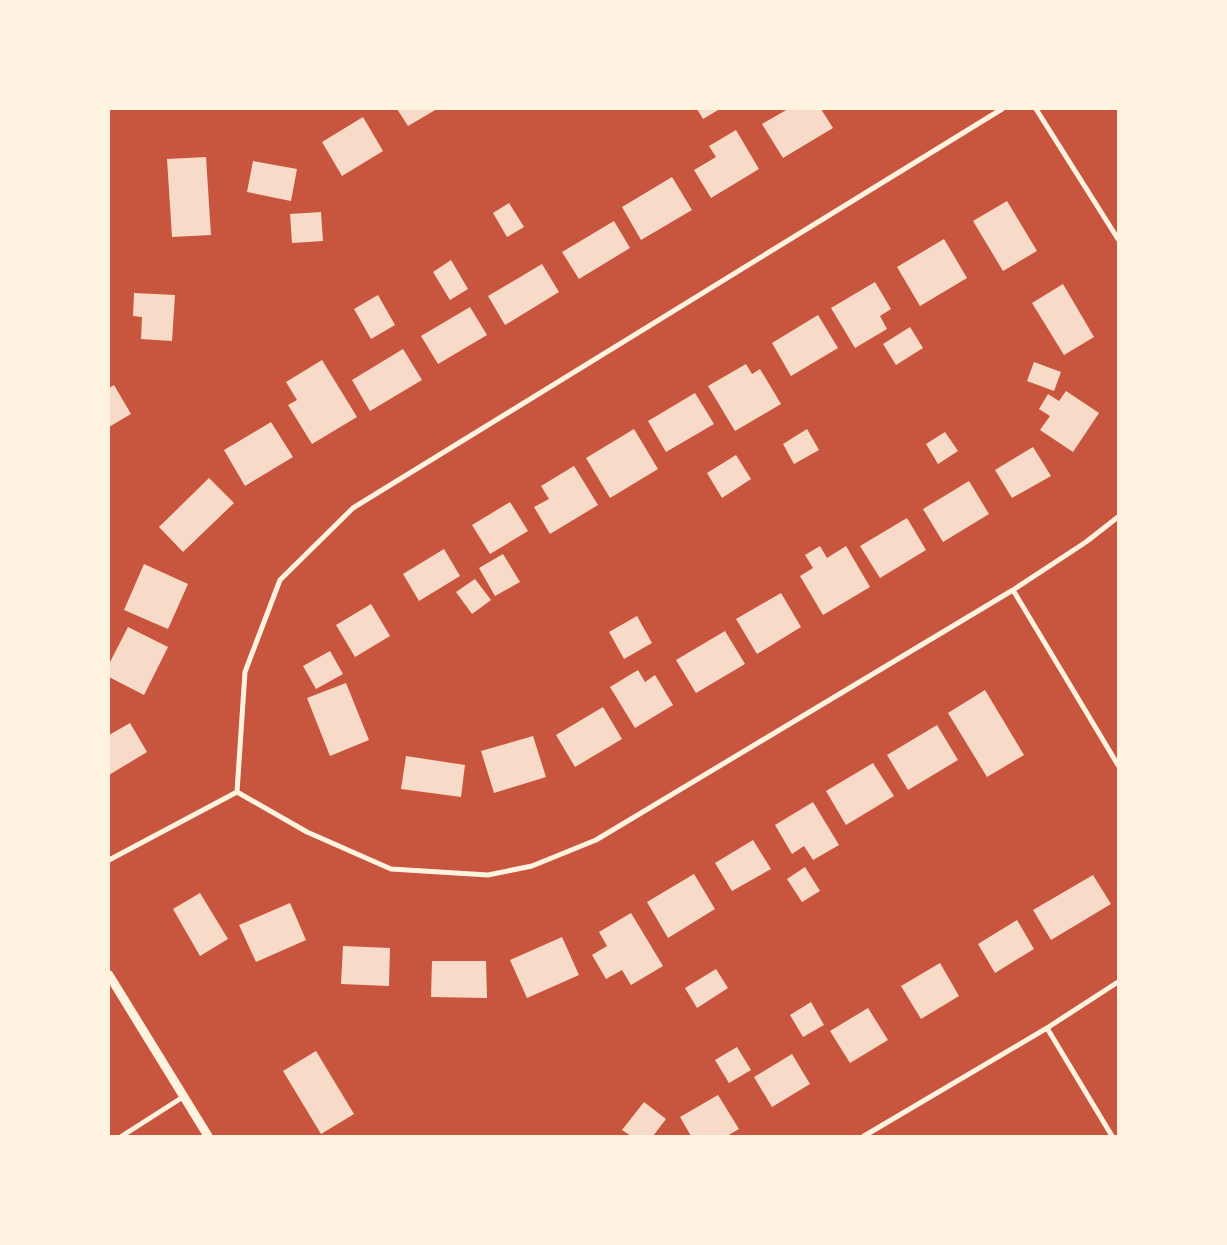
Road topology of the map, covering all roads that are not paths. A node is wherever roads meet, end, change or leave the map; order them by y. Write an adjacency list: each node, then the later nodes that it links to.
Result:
1 (1002, 109): 7 (street)
2 (1036, 109): 3 (street)
3 (1118, 239)
4 (1118, 517): 5 (street)
5 (1013, 590): 6 (street); 7 (street)
6 (1118, 765)
7 (237, 792): 8 (street)
8 (109, 860)
9 (109, 975): 12 (street)
10 (1118, 982): 11 (street)
11 (1047, 1028): 15 (street); 16 (street)
12 (183, 1097): 13 (street); 14 (street)
13 (122, 1136)
14 (208, 1136)
15 (864, 1136)
16 (1112, 1136)

